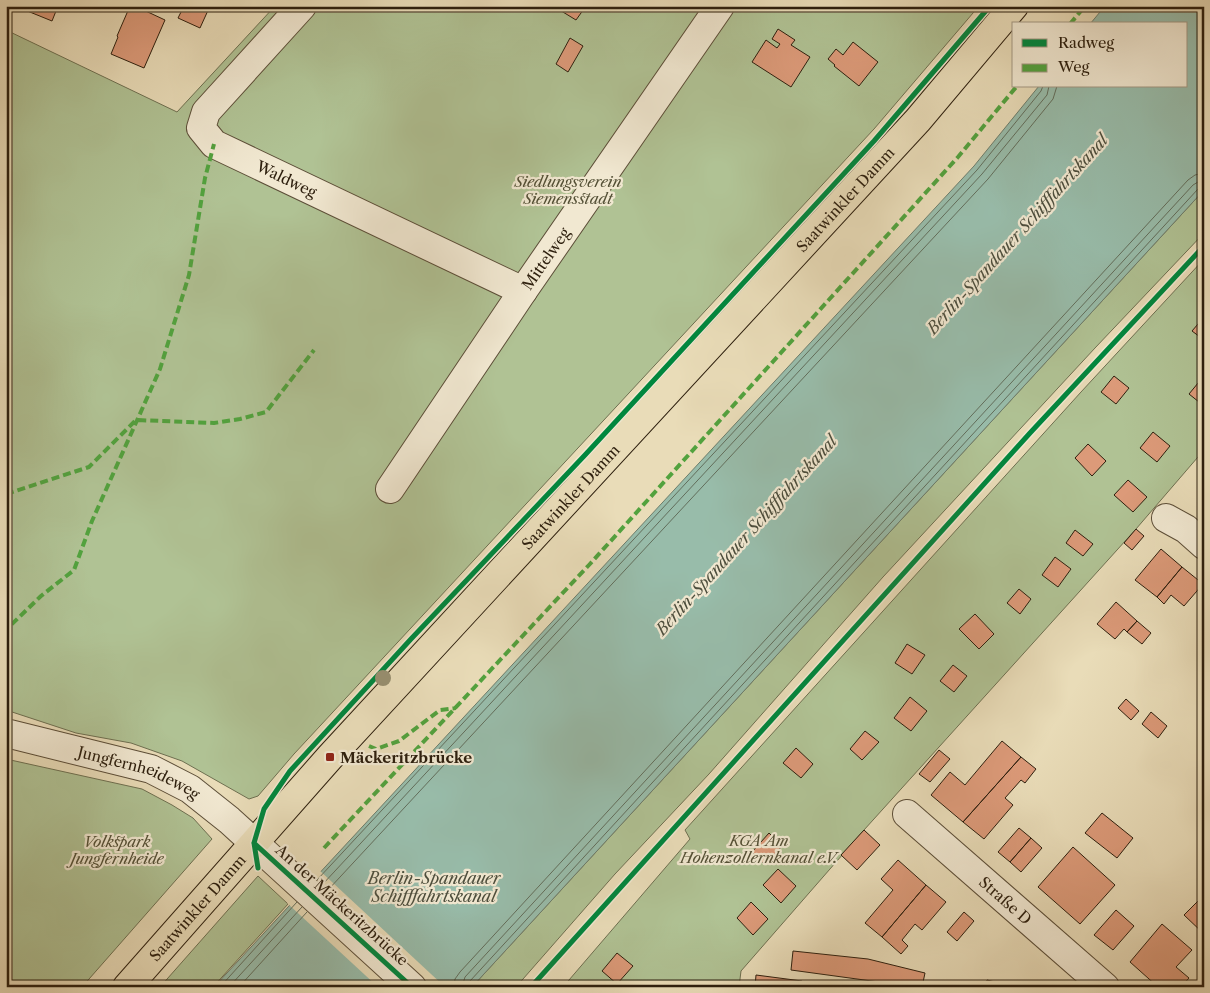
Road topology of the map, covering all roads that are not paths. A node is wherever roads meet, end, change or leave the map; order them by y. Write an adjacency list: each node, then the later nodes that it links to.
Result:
1 (302, 6): 4 (street, Waldweg)
2 (720, 6): 4 (street, Mittelweg)
3 (1014, 6): 10 (main road, Saatwinkler Damm)
4 (523, 292): 5 (street, Mittelweg)
5 (390, 489)
6 (1166, 518): 7 (street)
7 (1204, 544)
8 (6, 733): 10 (street, Jungfernheideweg)
9 (907, 814): 13 (street, Straße D)
10 (264, 852): 11 (main road, Saatwinkler Damm); 12 (street, An der Mäckeritzbrücke)
11 (127, 987)
12 (412, 987)
13 (1104, 987)

